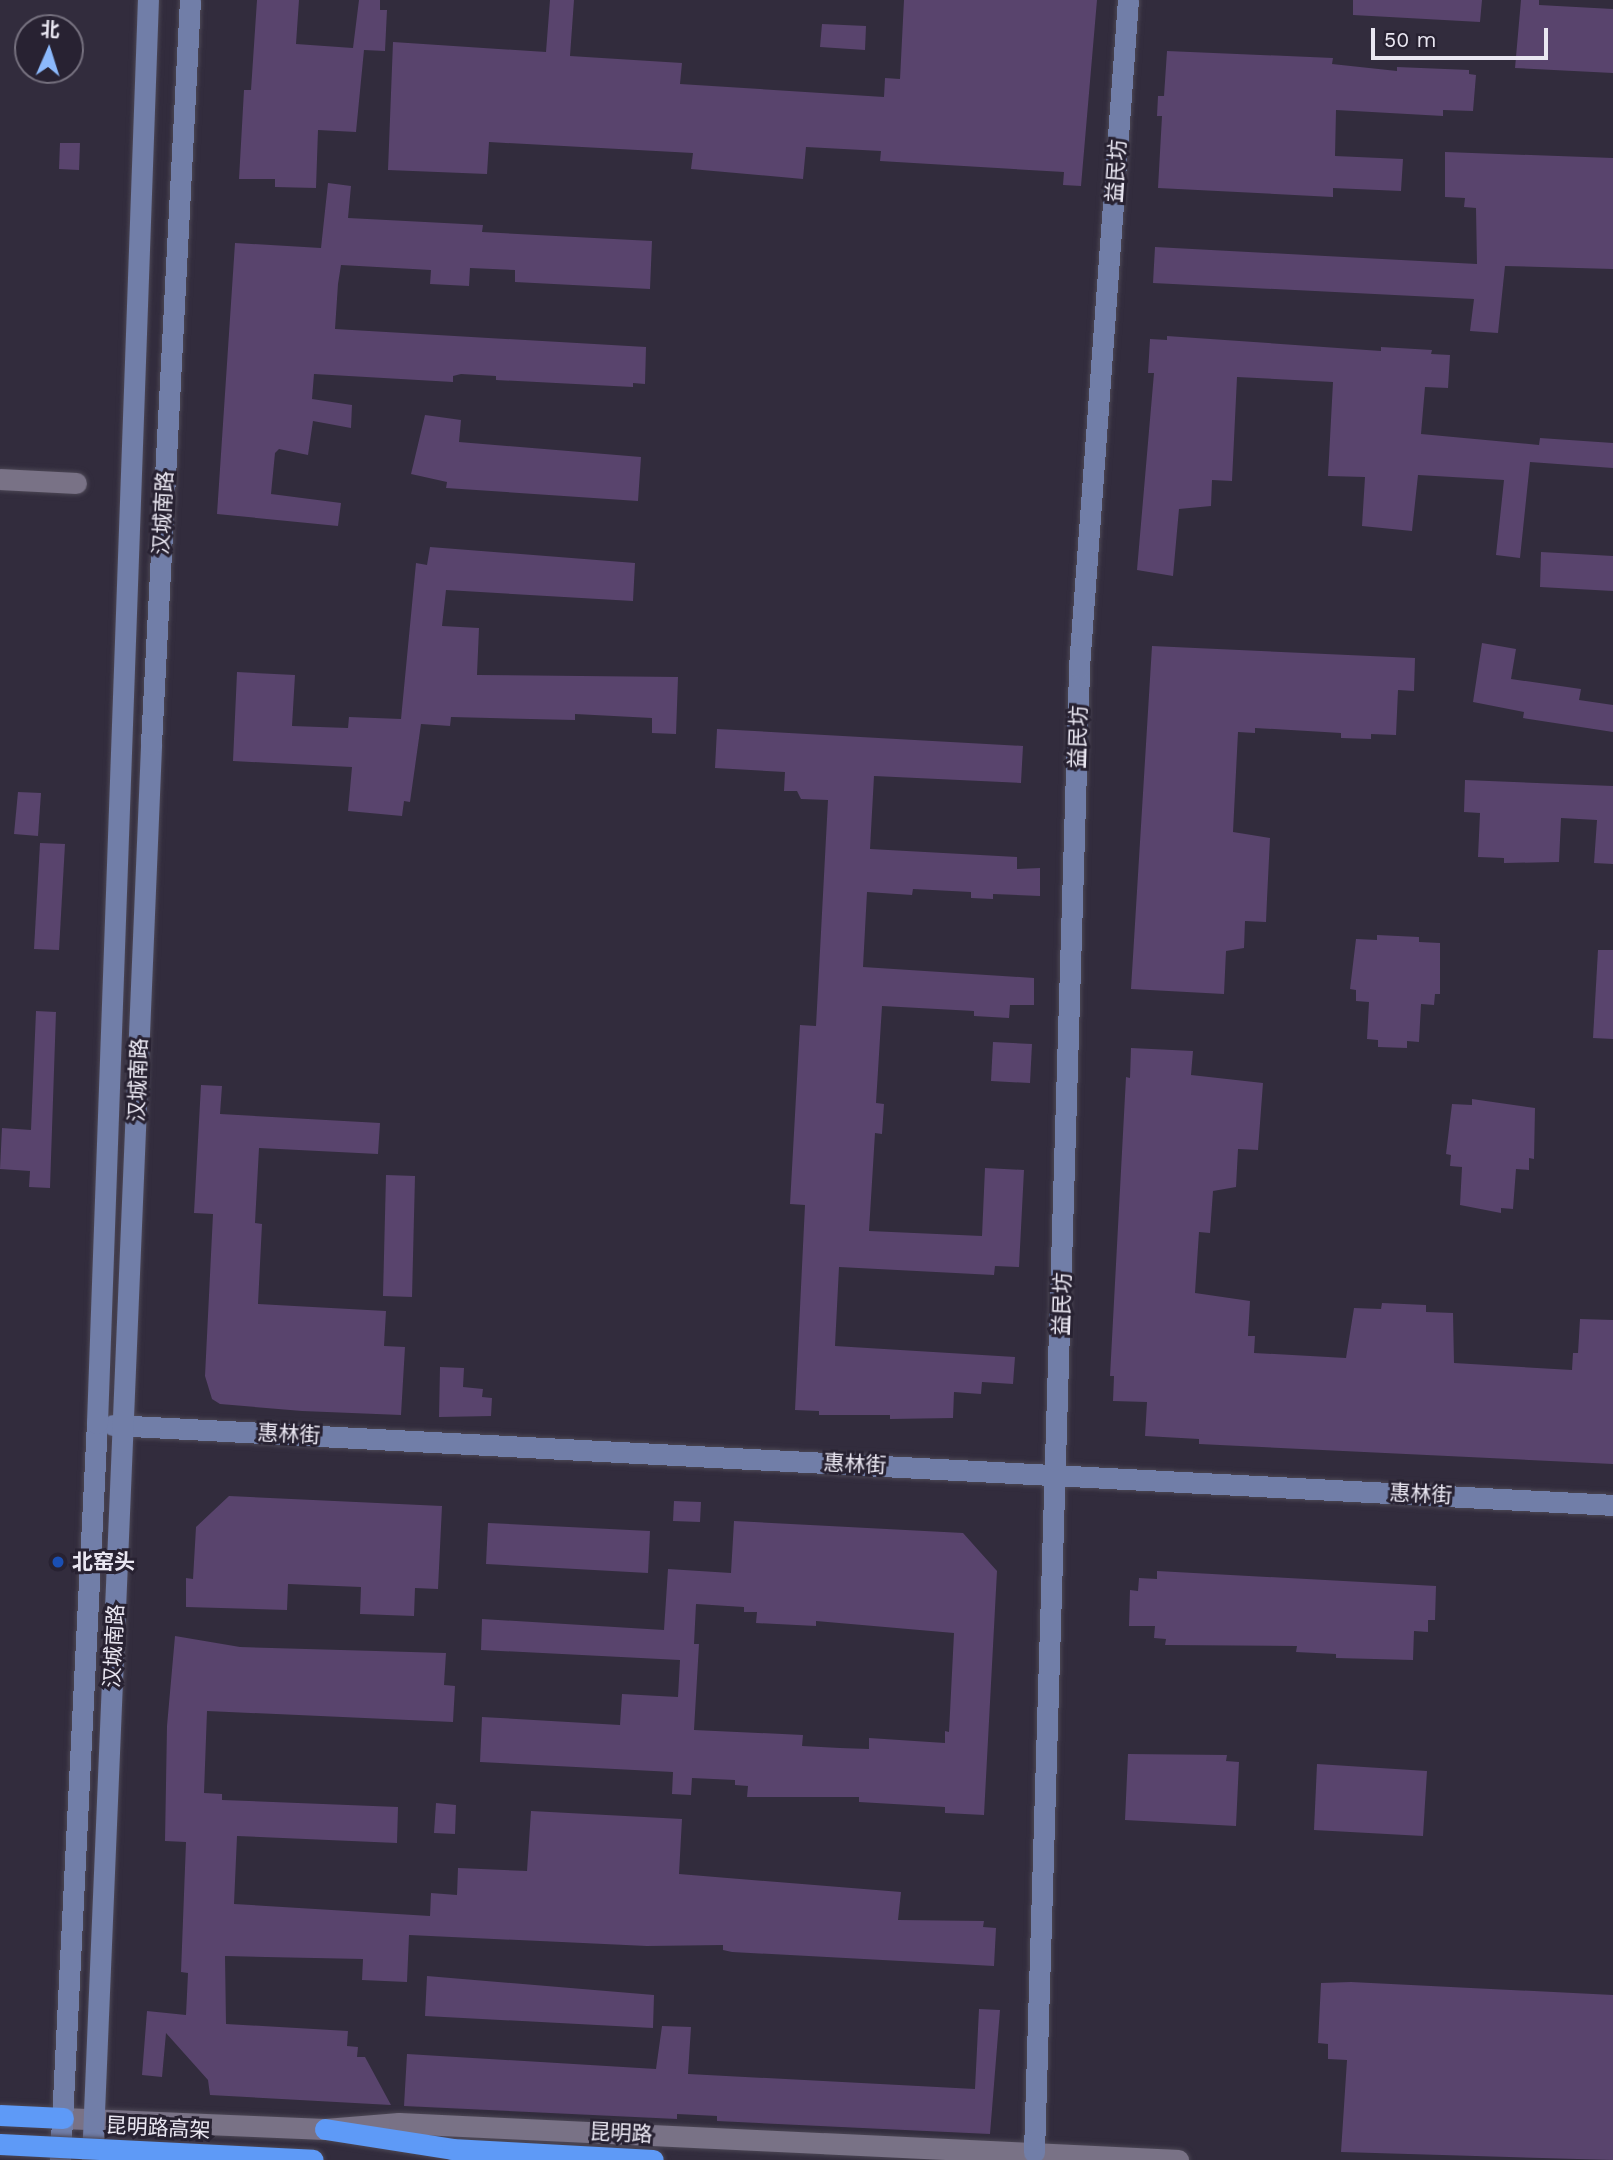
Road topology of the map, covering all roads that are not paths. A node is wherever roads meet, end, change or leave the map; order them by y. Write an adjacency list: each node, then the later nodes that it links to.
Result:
1 (148, 0): 6 (main road, 汉城南路)
2 (190, 0): 7 (main road, 汉城南路)
3 (1128, 0): 8 (main road, 益民坊)
4 (0, 479): 5 (street)
5 (76, 483)
6 (97, 1423): 7 (main road, 惠林街); 11 (main road, 汉城南路)
7 (124, 1426): 8 (main road, 惠林街); 12 (main road, 汉城南路)
8 (1057, 1475): 9 (main road, 惠林街); 15 (main road, 益民坊)
9 (1613, 1505)
10 (0, 2115): 11 (highway)
11 (63, 2118): 12 (street, 昆明路); 16 (main road, 汉城南路)
12 (93, 2119): 13 (street, 昆明路); 17 (main road, 汉城南路)
13 (325, 2129): 15 (street, 昆明路); 19 (highway)
14 (0, 2144): 18 (highway, 昆明路高架, bridge)
15 (1034, 2156): 20 (street, 昆明路)
16 (60, 2160)
17 (92, 2160)
18 (313, 2160)
19 (653, 2160)
20 (1178, 2160)

